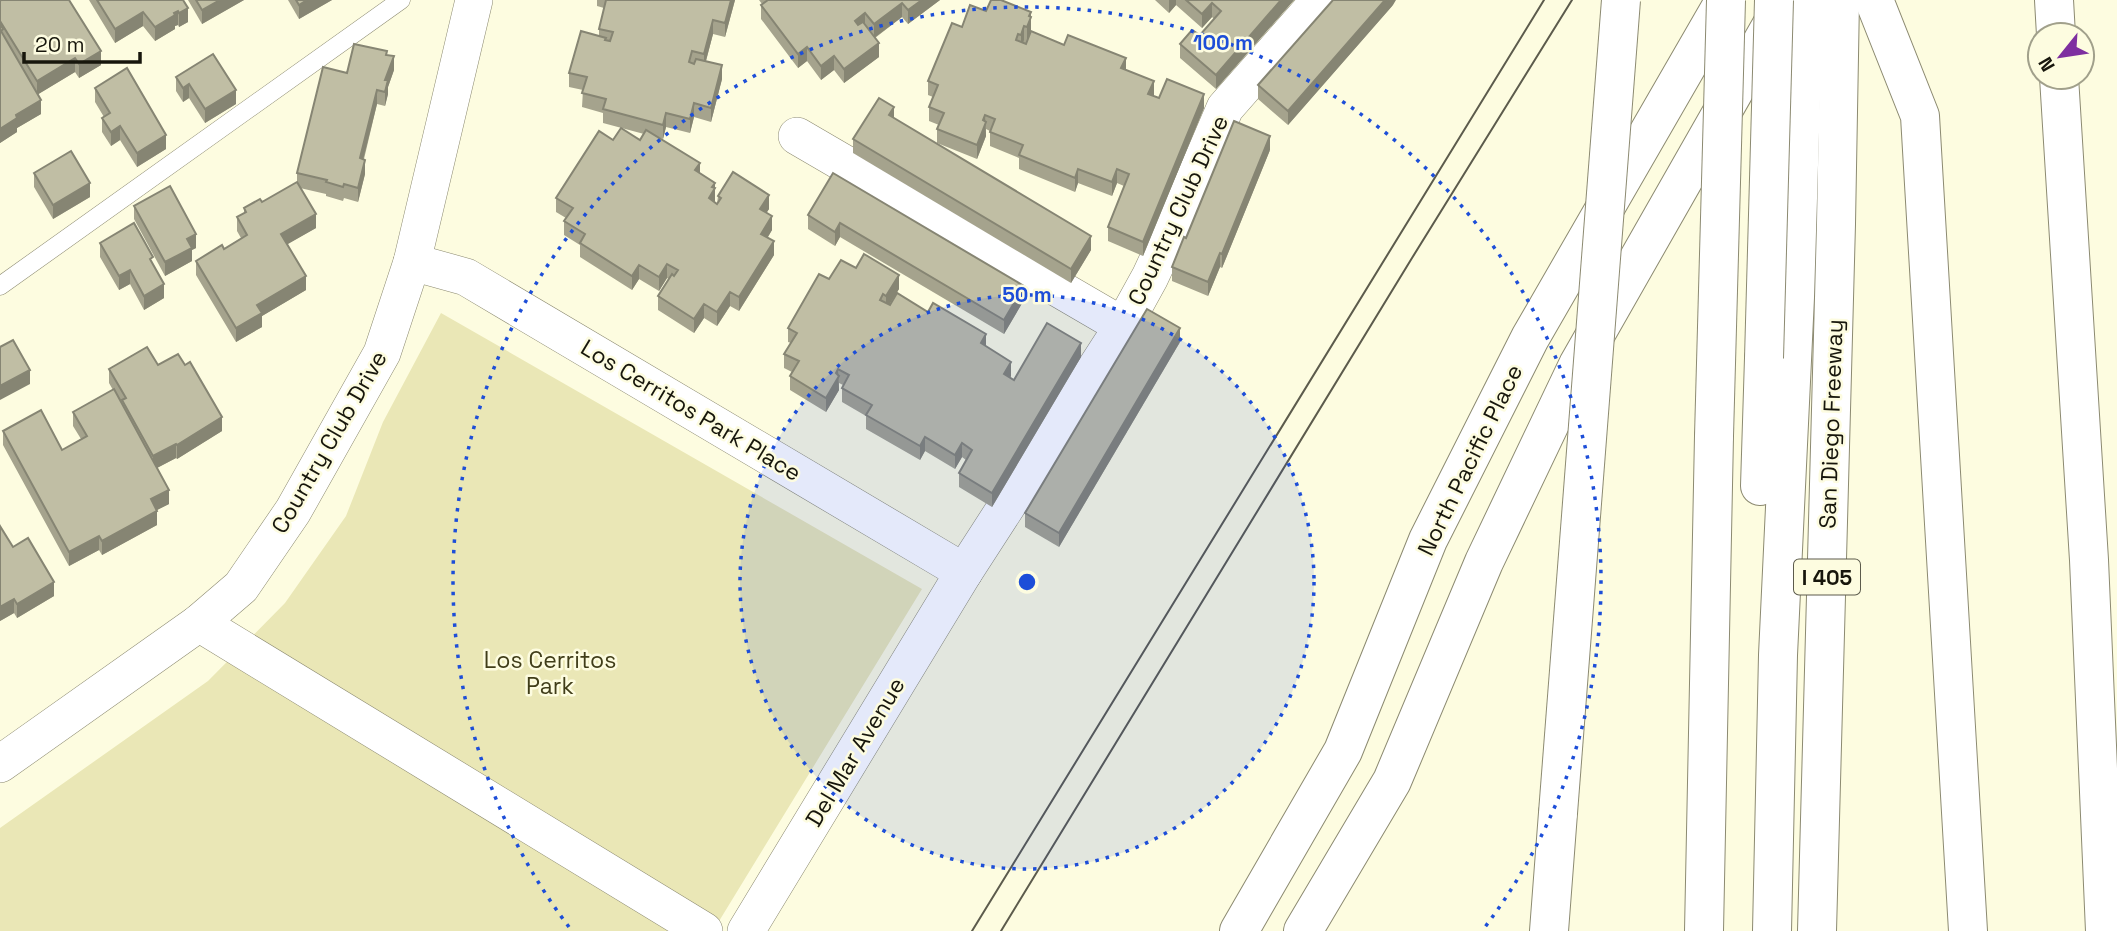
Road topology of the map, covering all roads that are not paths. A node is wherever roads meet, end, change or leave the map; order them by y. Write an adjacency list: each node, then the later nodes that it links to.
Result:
1 (401, 0): 16 (lane)
2 (474, 0): 15 (street, Country Club Drive)
3 (1320, 0): 17 (street, Country Club Drive)
4 (1621, 0): 27 (main road, bridge)
5 (1725, 0): 25 (main road, North Pacific Place); 28 (main road, bridge)
6 (1774, 0): 29 (main road, bridge)
7 (1787, 0): 26 (main road)
8 (1804, 0): 30 (main road)
9 (1840, 0): 31 (main road, San Diego Freeway / I 405)
10 (1874, 0): 32 (main road)
11 (2054, 0): 12 (main road)
12 (2055, 21)
13 (2060, 91): 18 (main road)
14 (797, 136): 17 (street, Country Club Drive)
15 (412, 262): 19 (street, Los Cerritos Park Place); 20 (street, Country Club Drive)
16 (0, 286)
17 (1123, 327): 19 (street, Country Club Drive)
18 (2089, 560): 22 (main road); 33 (main road)
19 (964, 572): 24 (street, Del Mar Avenue)
20 (199, 623): 21 (street, Country Club Drive); 23 (street)
21 (0, 764)
22 (2117, 803)
23 (704, 931)
24 (746, 931)
25 (1239, 931)
26 (1303, 931)
27 (1549, 931)
28 (1704, 931)
29 (1747, 931)
30 (1772, 931)
31 (1818, 931)
32 (1968, 931)
33 (2105, 931)

